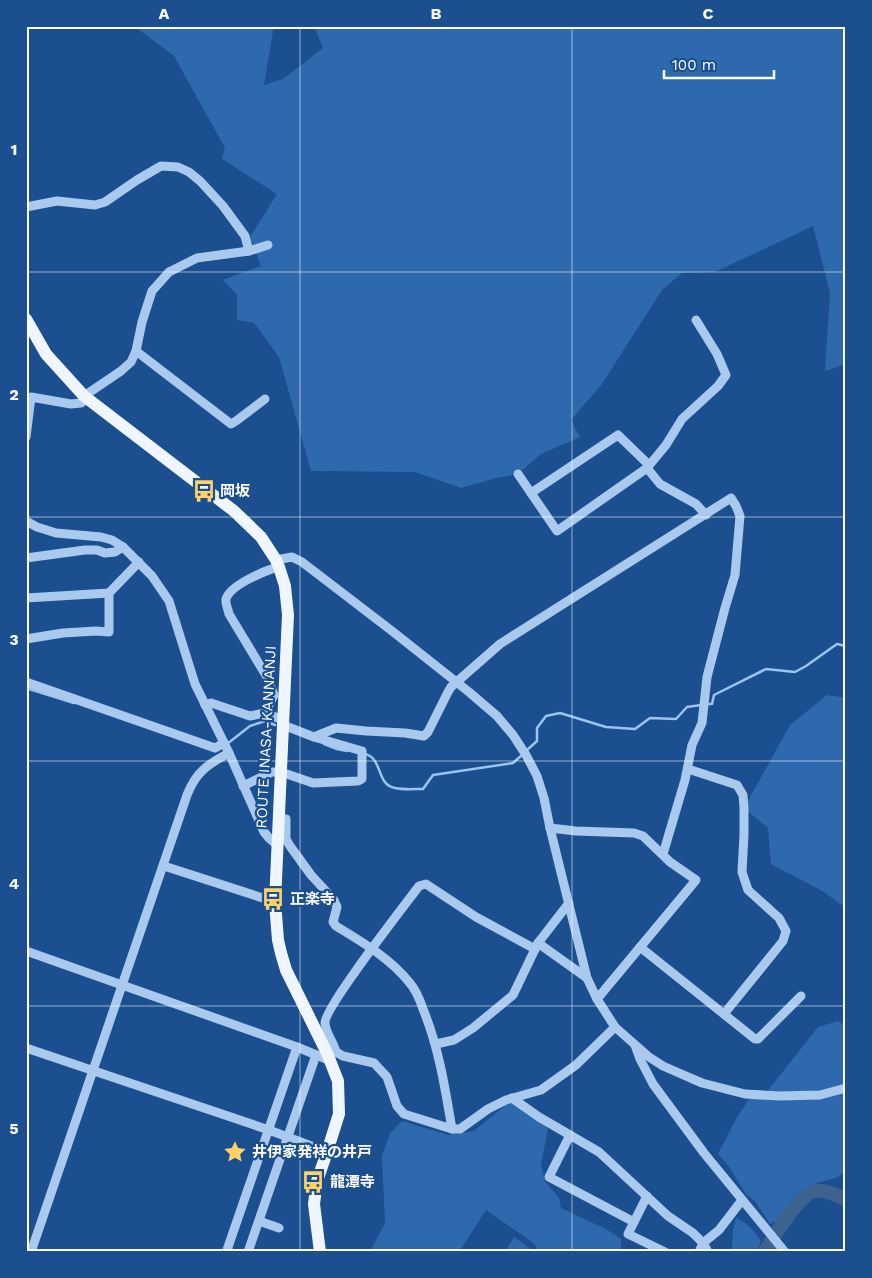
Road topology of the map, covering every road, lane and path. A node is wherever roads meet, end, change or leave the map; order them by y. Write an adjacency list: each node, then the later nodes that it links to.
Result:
1 (26, 207): 3 (street)
2 (268, 245): 3 (street)
3 (249, 251): 6 (street)
4 (26, 319): 7 (main road, ROUTE INASA-KANNANJI)
5 (696, 320): 10 (street)
6 (136, 350): 7 (street); 8 (street)
7 (86, 398): 9 (street); 18 (main road, ROUTE INASA-KANNANJI)
8 (265, 399)
9 (26, 437)
10 (648, 467): 12 (street); 12 (street); 13 (street)
11 (518, 474): 12 (street)
12 (531, 493)
13 (706, 515): 23 (street); 30 (street)
14 (26, 522): 15 (street)
15 (123, 547): 16 (street); 17 (street)
16 (26, 558)
17 (139, 562): 19 (street); 24 (street)
18 (278, 563): 23 (street); 25 (street); 26 (main road, ROUTE INASA-KANNANJI)
19 (109, 593): 20 (street); 21 (street)
20 (26, 598)
21 (26, 639)
22 (26, 682): 28 (street)
23 (456, 683): 27 (street); 34 (street)
24 (206, 705): 25 (street); 28 (street)
25 (265, 713): 26 (street)
26 (283, 722): 27 (street); 31 (main road, ROUTE INASA-KANNANJI)
27 (314, 737): 31 (street)
28 (224, 743): 29 (street)
29 (229, 753): 32 (street); 37 (street)
30 (688, 769): 36 (street); 48 (street)
31 (280, 772): 32 (street); 33 (main road, ROUTE INASA-KANNANJI)
32 (243, 786): 35 (street)
33 (278, 818): 35 (main road, ROUTE INASA-KANNANJI); 42 (street)
34 (550, 828): 36 (street); 39 (street)
35 (277, 845): 38 (main road, ROUTE INASA-KANNANJI)
36 (663, 854): 41 (street)
37 (164, 866): 38 (street); 45 (street)
38 (275, 902): 54 (main road, ROUTE INASA-KANNANJI)
39 (569, 903): 40 (street); 44 (street)
40 (537, 946): 42 (street); 44 (street); 50 (street)
41 (640, 947): 47 (street); 48 (street)
42 (372, 949): 50 (street); 54 (street)
43 (26, 951): 45 (street)
44 (587, 978): 47 (street)
45 (123, 986): 52 (street); 55 (street)
46 (801, 996): 48 (street)
47 (596, 999): 49 (street)
48 (724, 1014)
49 (615, 1027): 51 (street); 57 (street)
50 (436, 1044): 58 (street)
51 (635, 1045): 56 (street); 64 (street)
52 (297, 1047): 54 (street); 59 (street)
53 (26, 1048): 55 (street)
54 (327, 1055): 58 (street); 61 (street); 62 (main road, ROUTE INASA-KANNANJI)
55 (93, 1071): 59 (street); 69 (street)
56 (846, 1088)
57 (512, 1098): 58 (street); 60 (street)
58 (452, 1129)
59 (269, 1130): 61 (street); 70 (street)
60 (570, 1135): 63 (street); 66 (street)
61 (288, 1137): 62 (street); 65 (street)
62 (328, 1152): 72 (main road, ROUTE INASA-KANNANJI)
63 (647, 1196): 66 (street); 68 (street)
64 (742, 1200): 68 (street); 75 (street)
65 (259, 1221): 67 (street); 71 (street)
66 (634, 1222): 73 (street)
67 (279, 1228)
68 (701, 1248): 74 (street)
69 (31, 1252)
70 (230, 1252)
71 (248, 1252)
72 (320, 1252)
73 (665, 1252)
74 (708, 1252)
75 (786, 1252)

